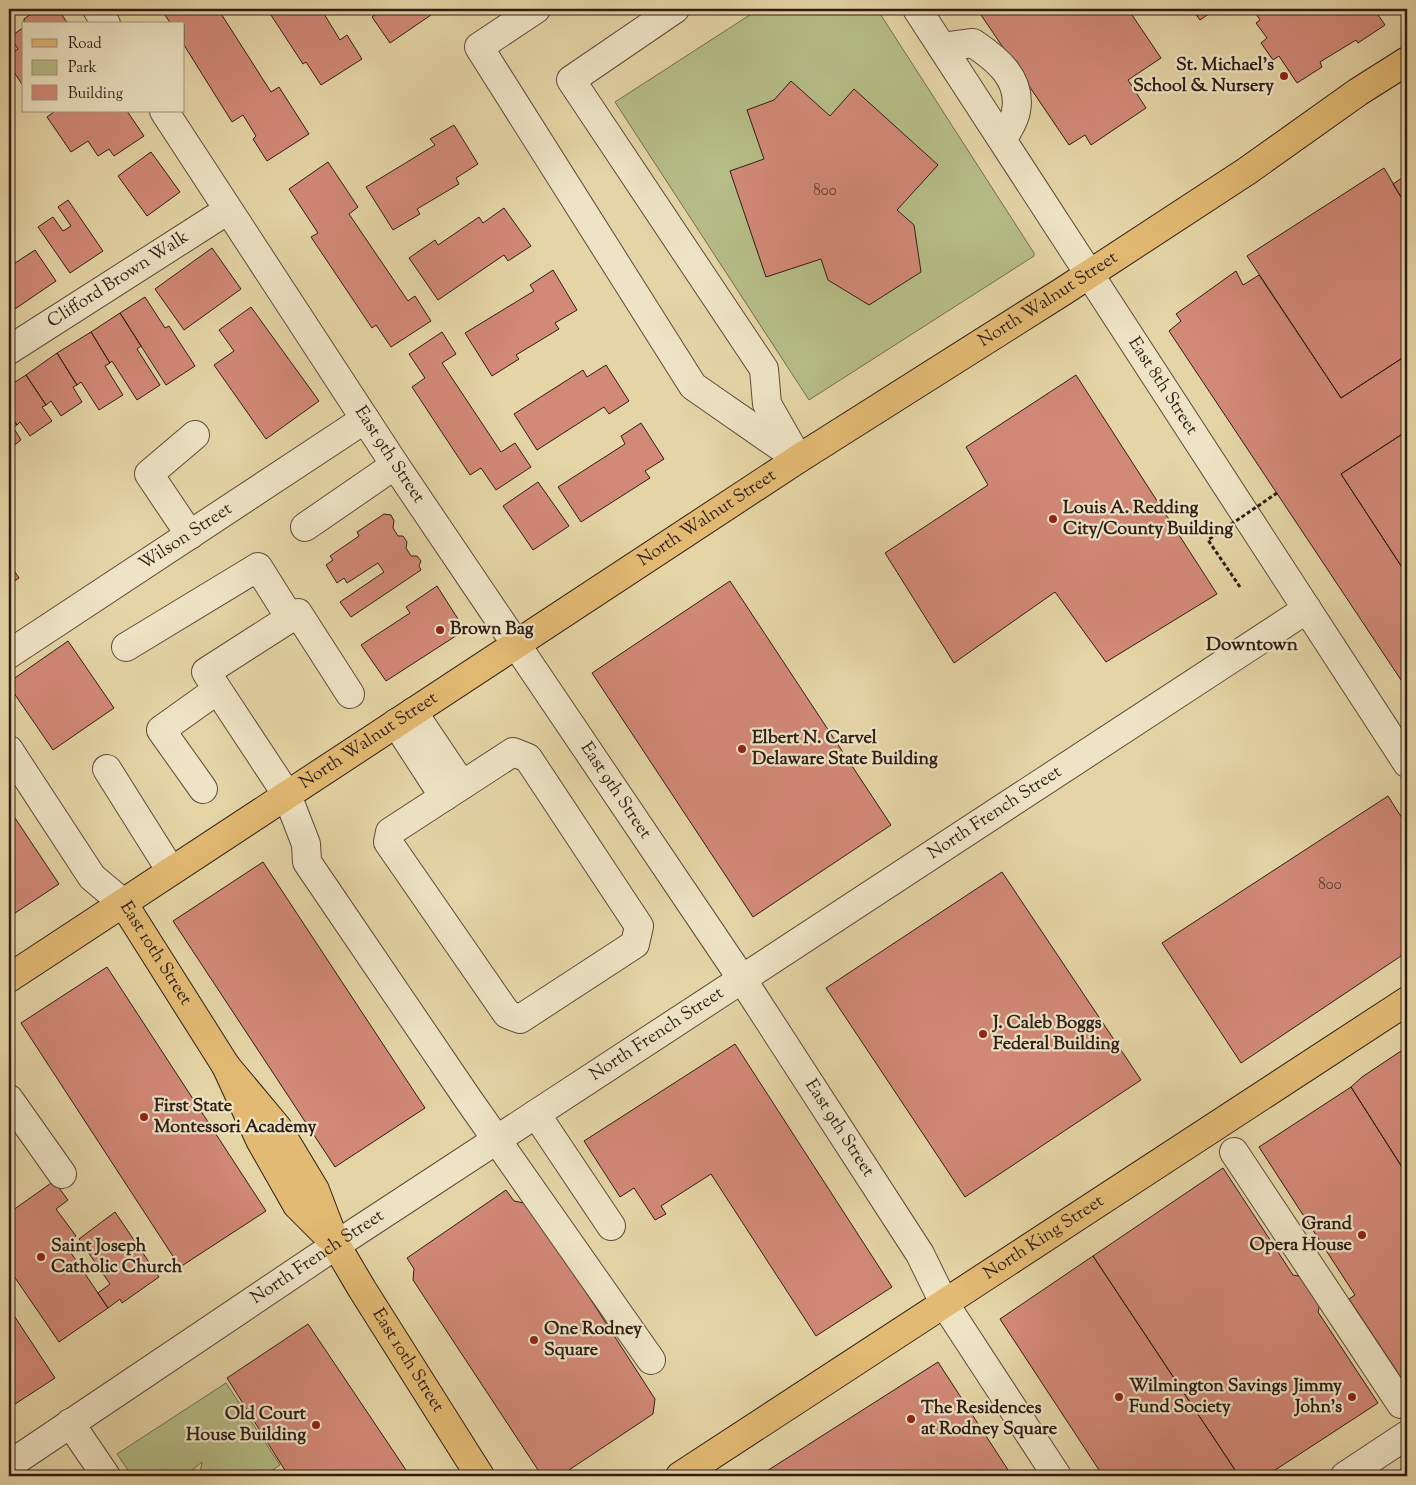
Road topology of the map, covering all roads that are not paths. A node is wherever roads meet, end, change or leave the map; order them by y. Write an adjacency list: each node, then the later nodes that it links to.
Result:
1 (97, 9): 5 (street)
2 (536, 9): 15 (street)
3 (675, 9): 15 (street)
4 (917, 9): 6 (street, East 8th Street)
5 (105, 22)
6 (942, 47): 9 (street, East 8th Street); 9 (street)
7 (1407, 60): 11 (main road, North Walnut Street)
8 (165, 112): 10 (street, East 9th Street)
9 (1003, 139): 11 (street, East 8th Street)
10 (228, 210): 12 (street, Clifford Brown Walk); 13 (street, East 9th Street)
11 (1090, 273): 15 (main road, North Walnut Street); 19 (street, East 8th Street)
12 (9, 350)
13 (365, 419): 16 (street, East 9th Street); 18 (street, Wilson Street)
14 (195, 435): 18 (street)
15 (798, 459): 21 (main road, North Walnut Street)
16 (395, 465): 17 (street); 21 (street, East 9th Street)
17 (305, 527)
18 (190, 535): 23 (street, Wilson Street)
19 (1307, 609): 28 (street, East 8th Street); 36 (street, North French Street)
20 (290, 618): 22 (street); 24 (street); 25 (street)
21 (516, 644): 26 (main road, North Walnut Street); 36 (street, East 9th Street)
22 (126, 646)
23 (9, 654)
24 (217, 690): 30 (street); 32 (street)
25 (350, 694)
26 (404, 718): 31 (street); 32 (main road, North Walnut Street)
27 (9, 750): 34 (street, East 10th Street)
28 (1407, 763)
29 (107, 769): 33 (street)
30 (203, 789)
31 (453, 791): 31 (street)
32 (287, 795): 33 (main road, North Walnut Street); 40 (street)
33 (171, 871): 34 (main road, North Walnut Street)
34 (123, 903): 35 (main road, North Walnut Street); 44 (main road, East 10th Street)
35 (9, 978)
36 (742, 979): 39 (street, North French Street); 45 (street, East 9th Street)
37 (1407, 1001): 45 (main road, North King Street)
38 (9, 1100): 42 (street)
39 (536, 1114): 40 (street, North French Street); 43 (street)
40 (497, 1139): 44 (street, North French Street); 46 (street)
41 (1234, 1152): 47 (street)
42 (62, 1174)
43 (610, 1226)
44 (336, 1245): 48 (street, North French Street); 52 (main road, East 10th Street)
45 (944, 1303): 53 (main road, North King Street); 54 (street, East 9th Street)
46 (651, 1360)
47 (1400, 1404)
48 (70, 1423): 50 (street, North French Street); 51 (street)
49 (1407, 1435): 55 (street)
50 (9, 1465)
51 (106, 1476)
52 (480, 1476)
53 (680, 1476)
54 (1057, 1476)
55 (1345, 1476)

